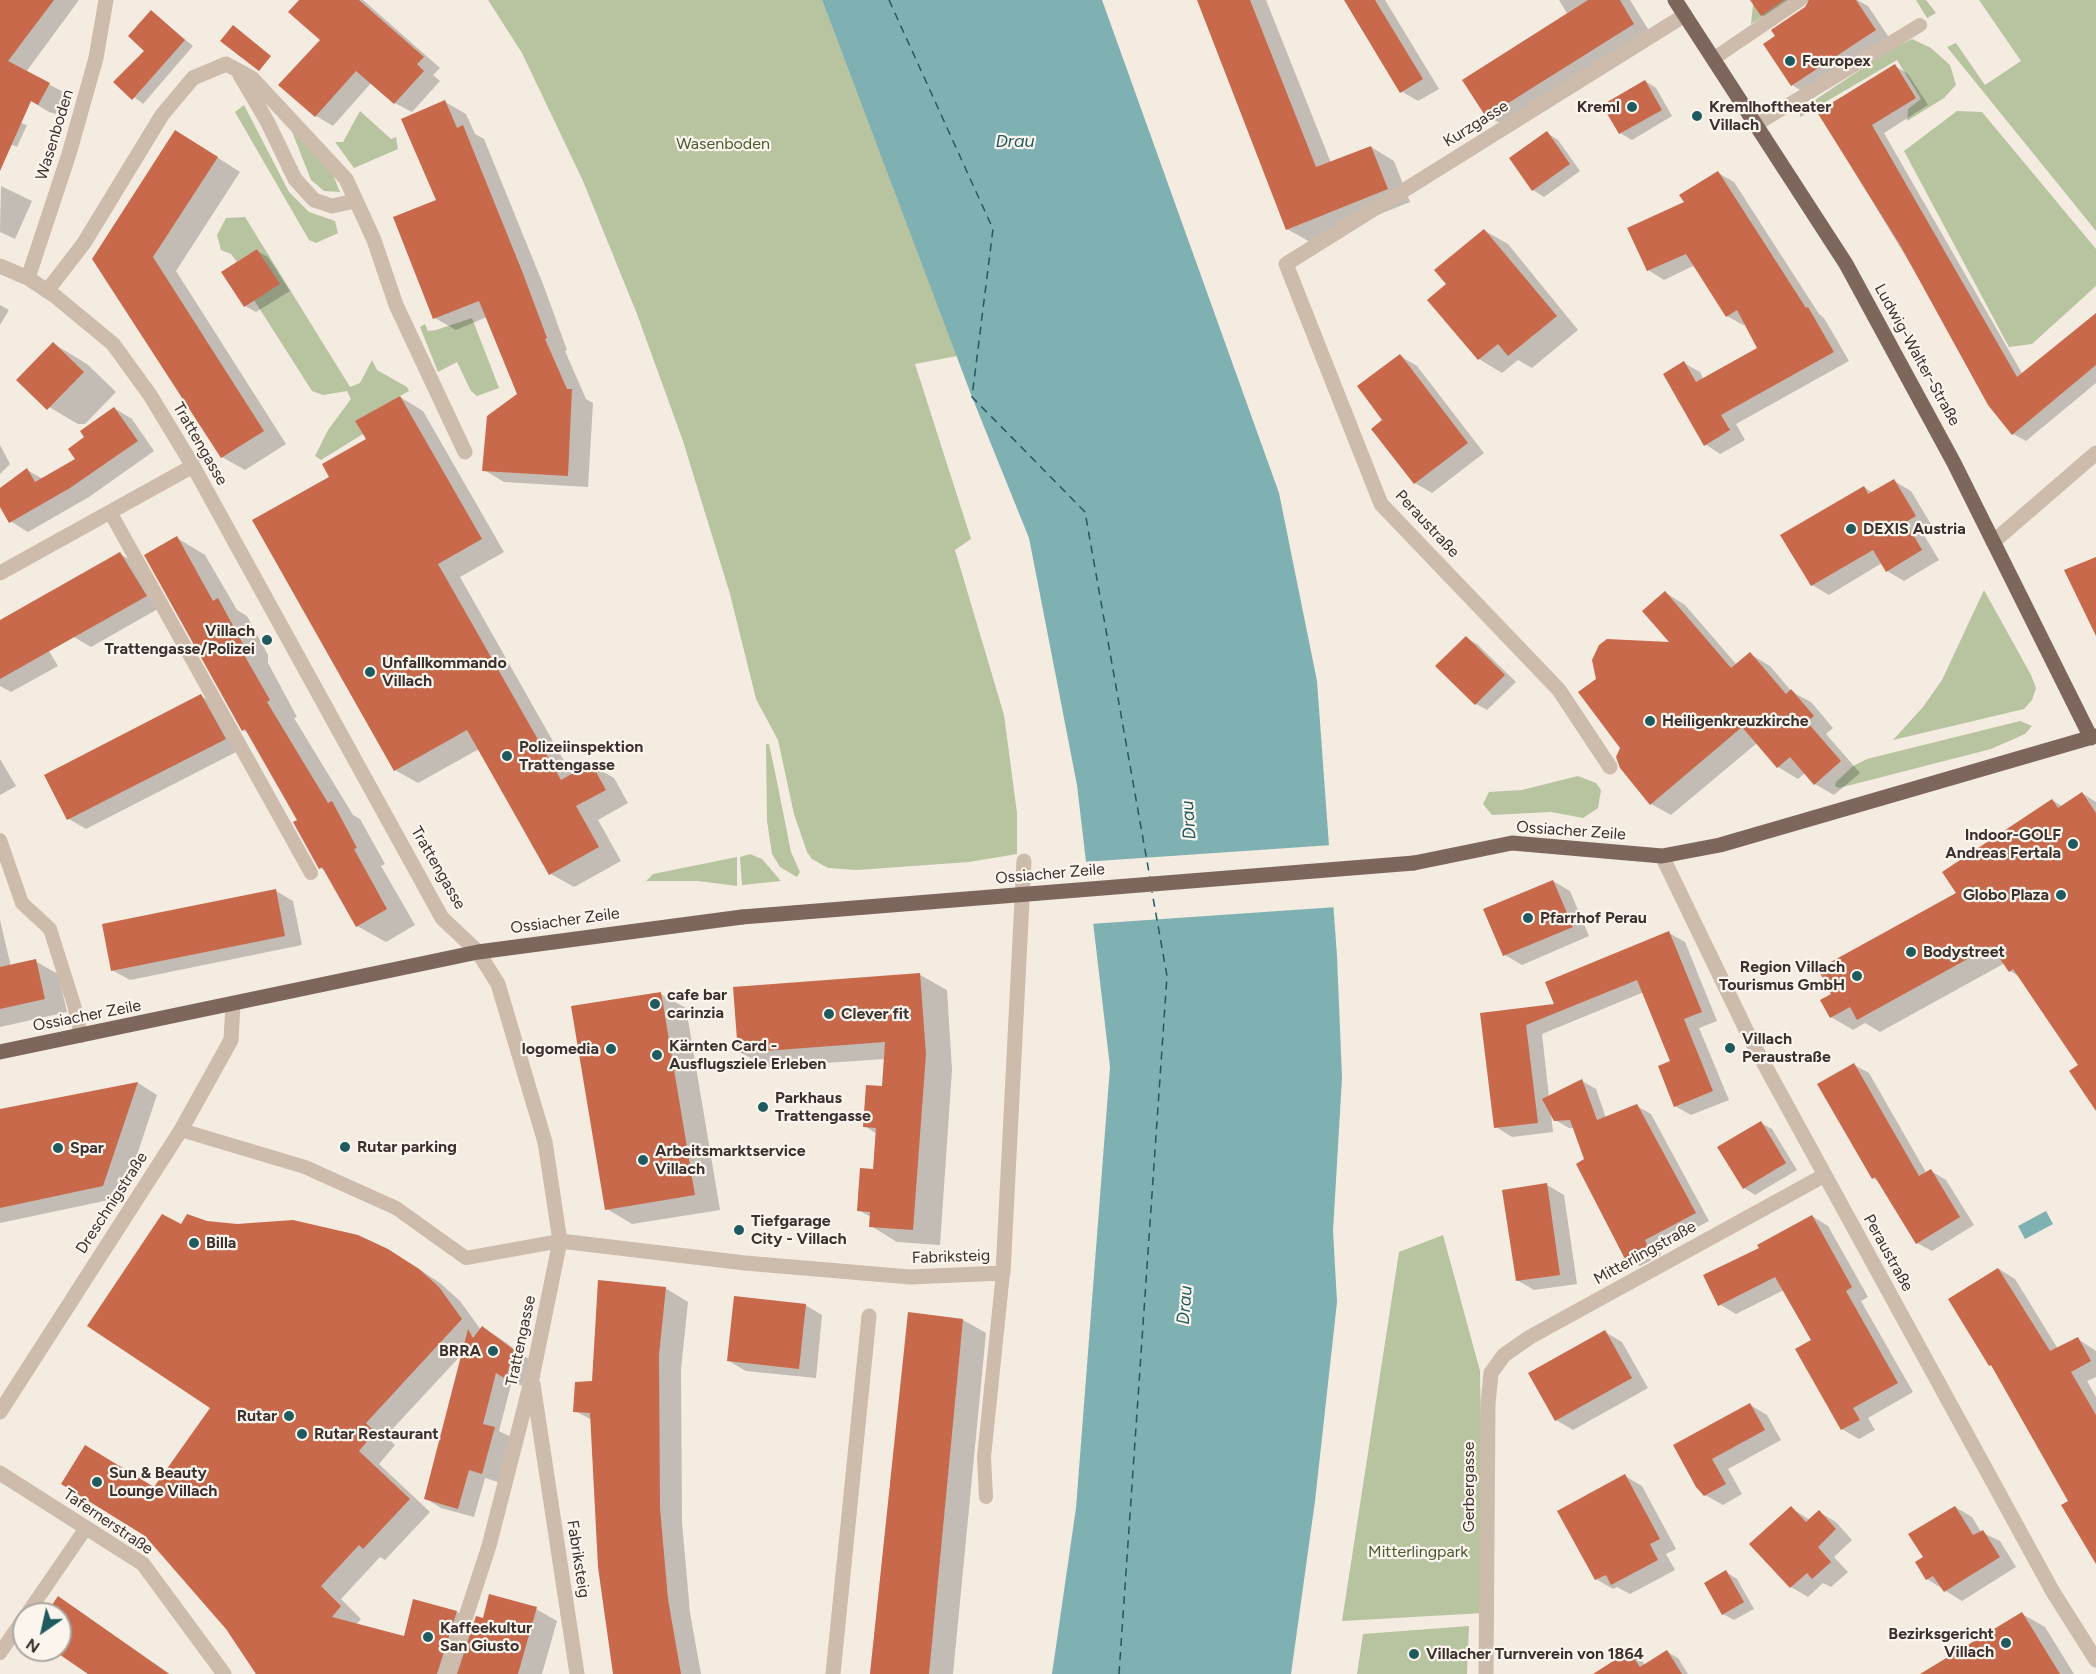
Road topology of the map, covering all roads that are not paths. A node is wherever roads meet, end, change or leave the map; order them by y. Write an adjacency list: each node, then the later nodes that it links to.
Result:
1 (106, 0): 12 (street, Wasenboden)
2 (1675, 0): 4 (main road, Ludwig-Walter-Straße)
3 (1800, 0): 6 (lane)
4 (1685, 15): 6 (main road, Ludwig-Walter-Straße); 10 (street, Kurzgasse)
5 (1920, 25): 8 (lane)
6 (1713, 59): 8 (main road, Ludwig-Walter-Straße)
7 (237, 70): 9 (street); 9 (street); 13 (street)
8 (1757, 124): 18 (main road, Ludwig-Walter-Straße)
9 (355, 201): 14 (street)
10 (1286, 264): 21 (street, Peraustraße)
11 (0, 266): 12 (street, Trattengasse)
12 (28, 278): 13 (street, Trattengasse)
13 (47, 291): 16 (street, Trattengasse)
14 (465, 452)
15 (2096, 453): 18 (street)
16 (193, 466): 17 (street); 26 (street, Trattengasse)
17 (110, 512): 19 (street); 25 (lane)
18 (1993, 542): 20 (main road, Ludwig-Walter-Straße)
19 (0, 573)
20 (2094, 740): 23 (main road, Ossiacher Zeile)
21 (1610, 767)
22 (0, 840): 28 (lane)
23 (1662, 856): 26 (main road, Ossiacher Zeile, bridge); 31 (street, Peraustraße)
24 (1024, 861): 33 (street, Fabriksteig)
25 (311, 873)
26 (478, 952): 27 (main road, Ossiacher Zeile); 32 (street, Trattengasse)
27 (233, 1005): 28 (main road, Ossiacher Zeile); 30 (street, Dreschnigstraße)
28 (81, 1036): 29 (main road, Ossiacher Zeile)
29 (0, 1052)
30 (181, 1130): 32 (lane); 37 (street, Dreschnigstraße)
31 (1825, 1175): 35 (street, Mitterlingstraße); 44 (street, Peraustraße)
32 (560, 1242): 33 (street, Fabriksteig); 36 (street, Trattengasse)
33 (1002, 1273): 39 (lane)
34 (869, 1316): 48 (street)
35 (1491, 1373): 49 (street, Gerbergasse)
36 (532, 1378): 46 (street, Trattengasse); 47 (street, Fabriksteig)
37 (0, 1412)
38 (0, 1473): 40 (street, Tafernerstraße)
39 (986, 1497)
40 (86, 1528): 41 (lane); 45 (street, Tafernerstraße)
41 (35, 1602)
42 (12, 1636): 43 (lane)
43 (0, 1653)
44 (2096, 1660)
45 (224, 1674)
46 (447, 1674)
47 (577, 1674)
48 (833, 1674)
49 (1486, 1674)

